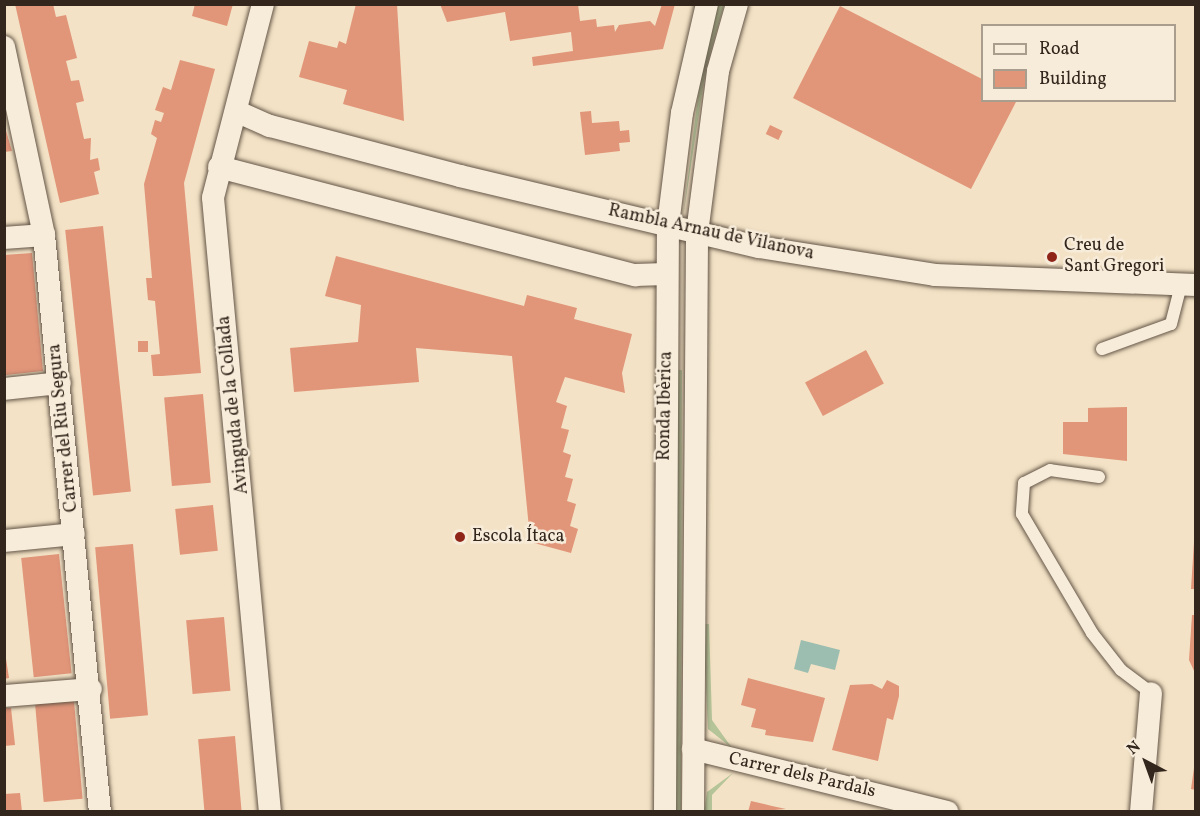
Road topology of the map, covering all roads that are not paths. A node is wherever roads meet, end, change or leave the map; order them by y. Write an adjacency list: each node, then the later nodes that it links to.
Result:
1 (263, 4): 5 (street, Avinguda de la Collada)
2 (707, 4): 7 (street, Ronda Ibèrica)
3 (736, 4): 8 (street, Ronda Ibèrica)
4 (4, 47): 9 (street, Carrer del Riu Segura)
5 (238, 112): 6 (street, Avinguda de la Collada); 7 (street, Rambla Arnau de Vilanova)
6 (219, 166): 11 (street); 24 (street, Avinguda de la Collada)
7 (668, 225): 8 (street, Rambla Arnau de Vilanova); 11 (street, Ronda Ibèrica)
8 (697, 233): 12 (street, Rambla Arnau de Vilanova); 22 (street, Ronda Ibèrica)
9 (44, 235): 10 (street); 14 (street, Carrer del Riu Segura)
10 (4, 238)
11 (666, 274): 25 (street, Ronda Ibèrica)
12 (1188, 285): 13 (lane)
13 (1102, 349)
14 (60, 383): 15 (street); 17 (street, Carrer del Riu Segura)
15 (4, 389)
16 (1099, 477): 20 (lane)
17 (74, 534): 18 (street); 19 (street, Carrer del Riu Segura)
18 (4, 541)
19 (91, 689): 21 (street); 23 (street, Carrer del Riu Segura)
20 (1151, 693): 28 (street)
21 (4, 696)
22 (693, 749): 26 (street, Ronda Ibèrica); 27 (street, Carrer dels Pardals)
23 (100, 812)
24 (270, 812)
25 (665, 812)
26 (693, 812)
27 (947, 812)
28 (1141, 812)

